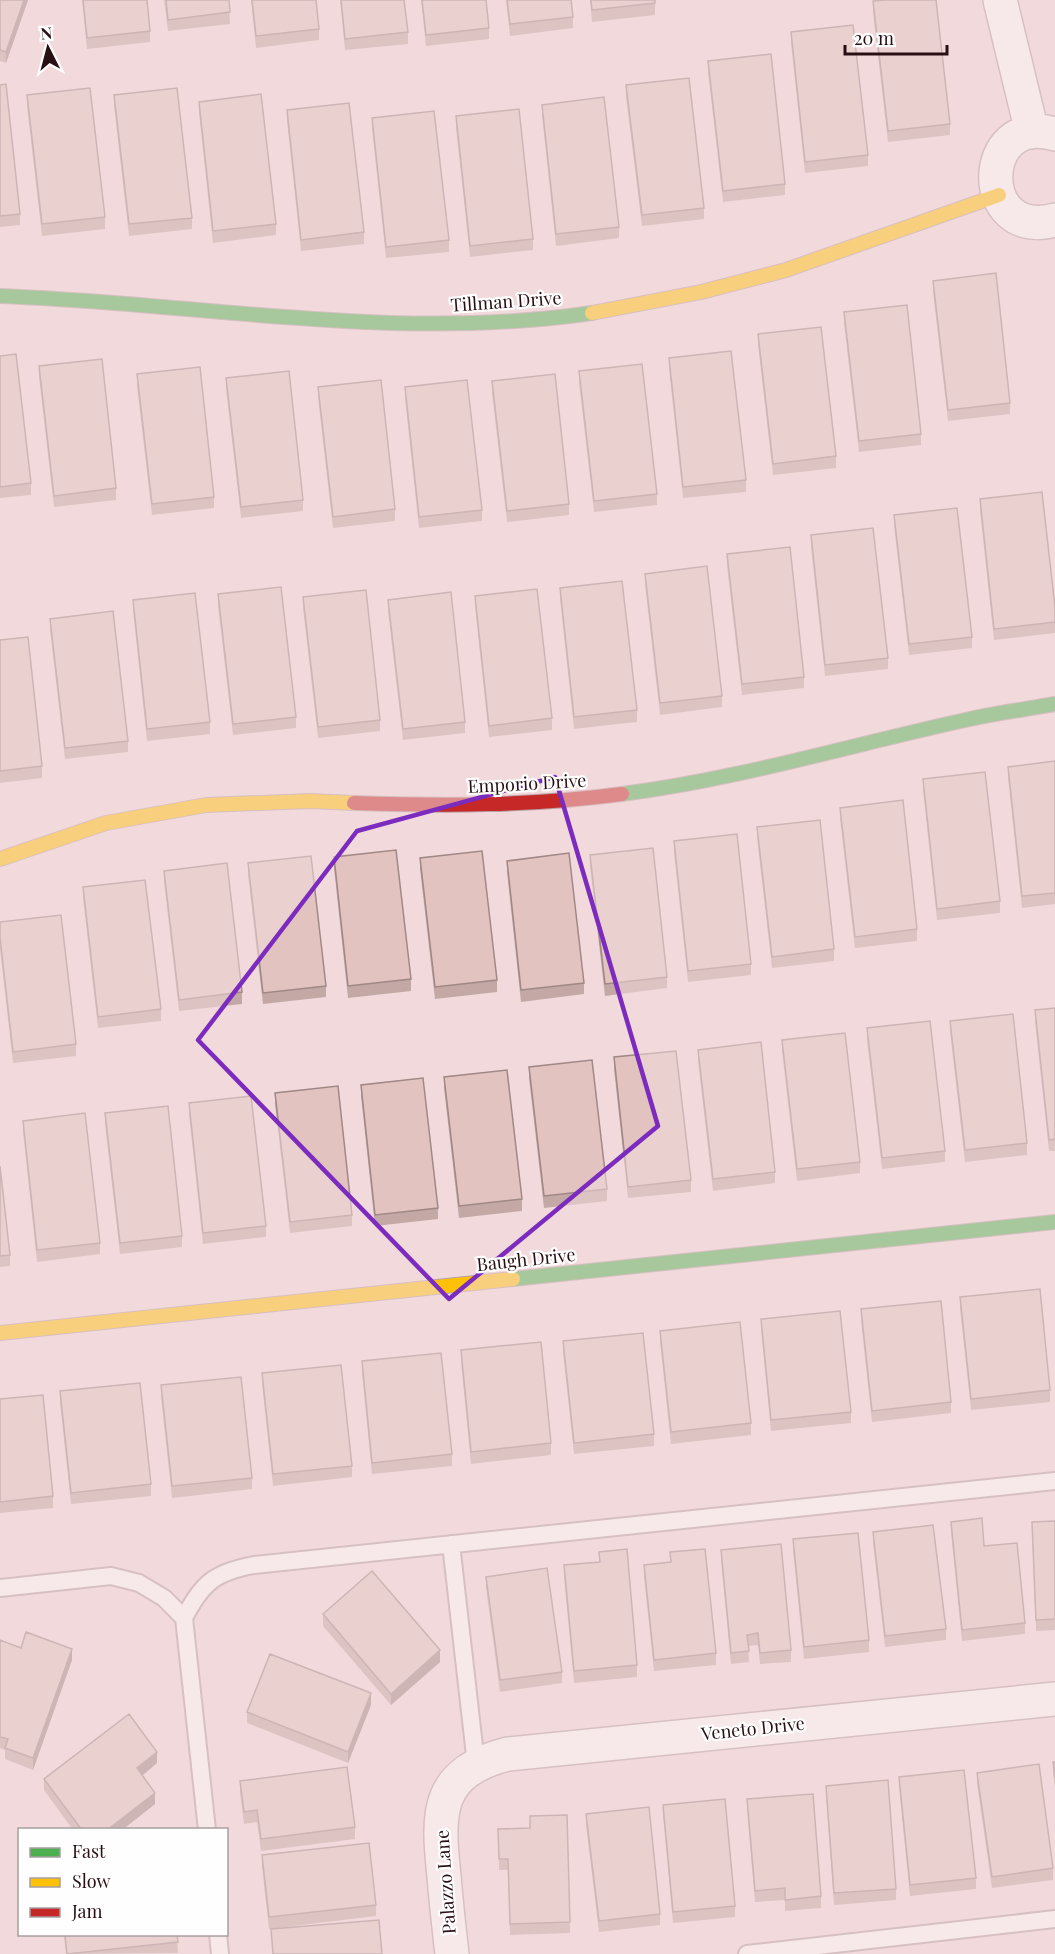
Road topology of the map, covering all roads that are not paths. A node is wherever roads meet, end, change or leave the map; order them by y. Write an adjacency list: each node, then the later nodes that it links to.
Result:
1 (1000, 0): 2 (street)
2 (1043, 133): 3 (street)
3 (999, 195): 4 (street); 5 (street, Tillman Drive)
4 (1054, 227)
5 (0, 296)
6 (1055, 704): 7 (street, Emporio Drive)
7 (0, 859)
8 (1055, 1222): 9 (street, Baugh Drive)
9 (0, 1333)
10 (1055, 1481): 11 (lane)
11 (451, 1544): 13 (lane); 15 (lane)
12 (0, 1588): 13 (lane)
13 (184, 1618): 16 (lane)
14 (1055, 1699): 15 (street, Veneto Drive)
15 (467, 1772): 20 (street, Palazzo Lane)
16 (207, 1828)
17 (1055, 1919): 21 (lane)
18 (218, 1936): 19 (lane)
19 (220, 1954)
20 (452, 1954)
21 (747, 1954)

